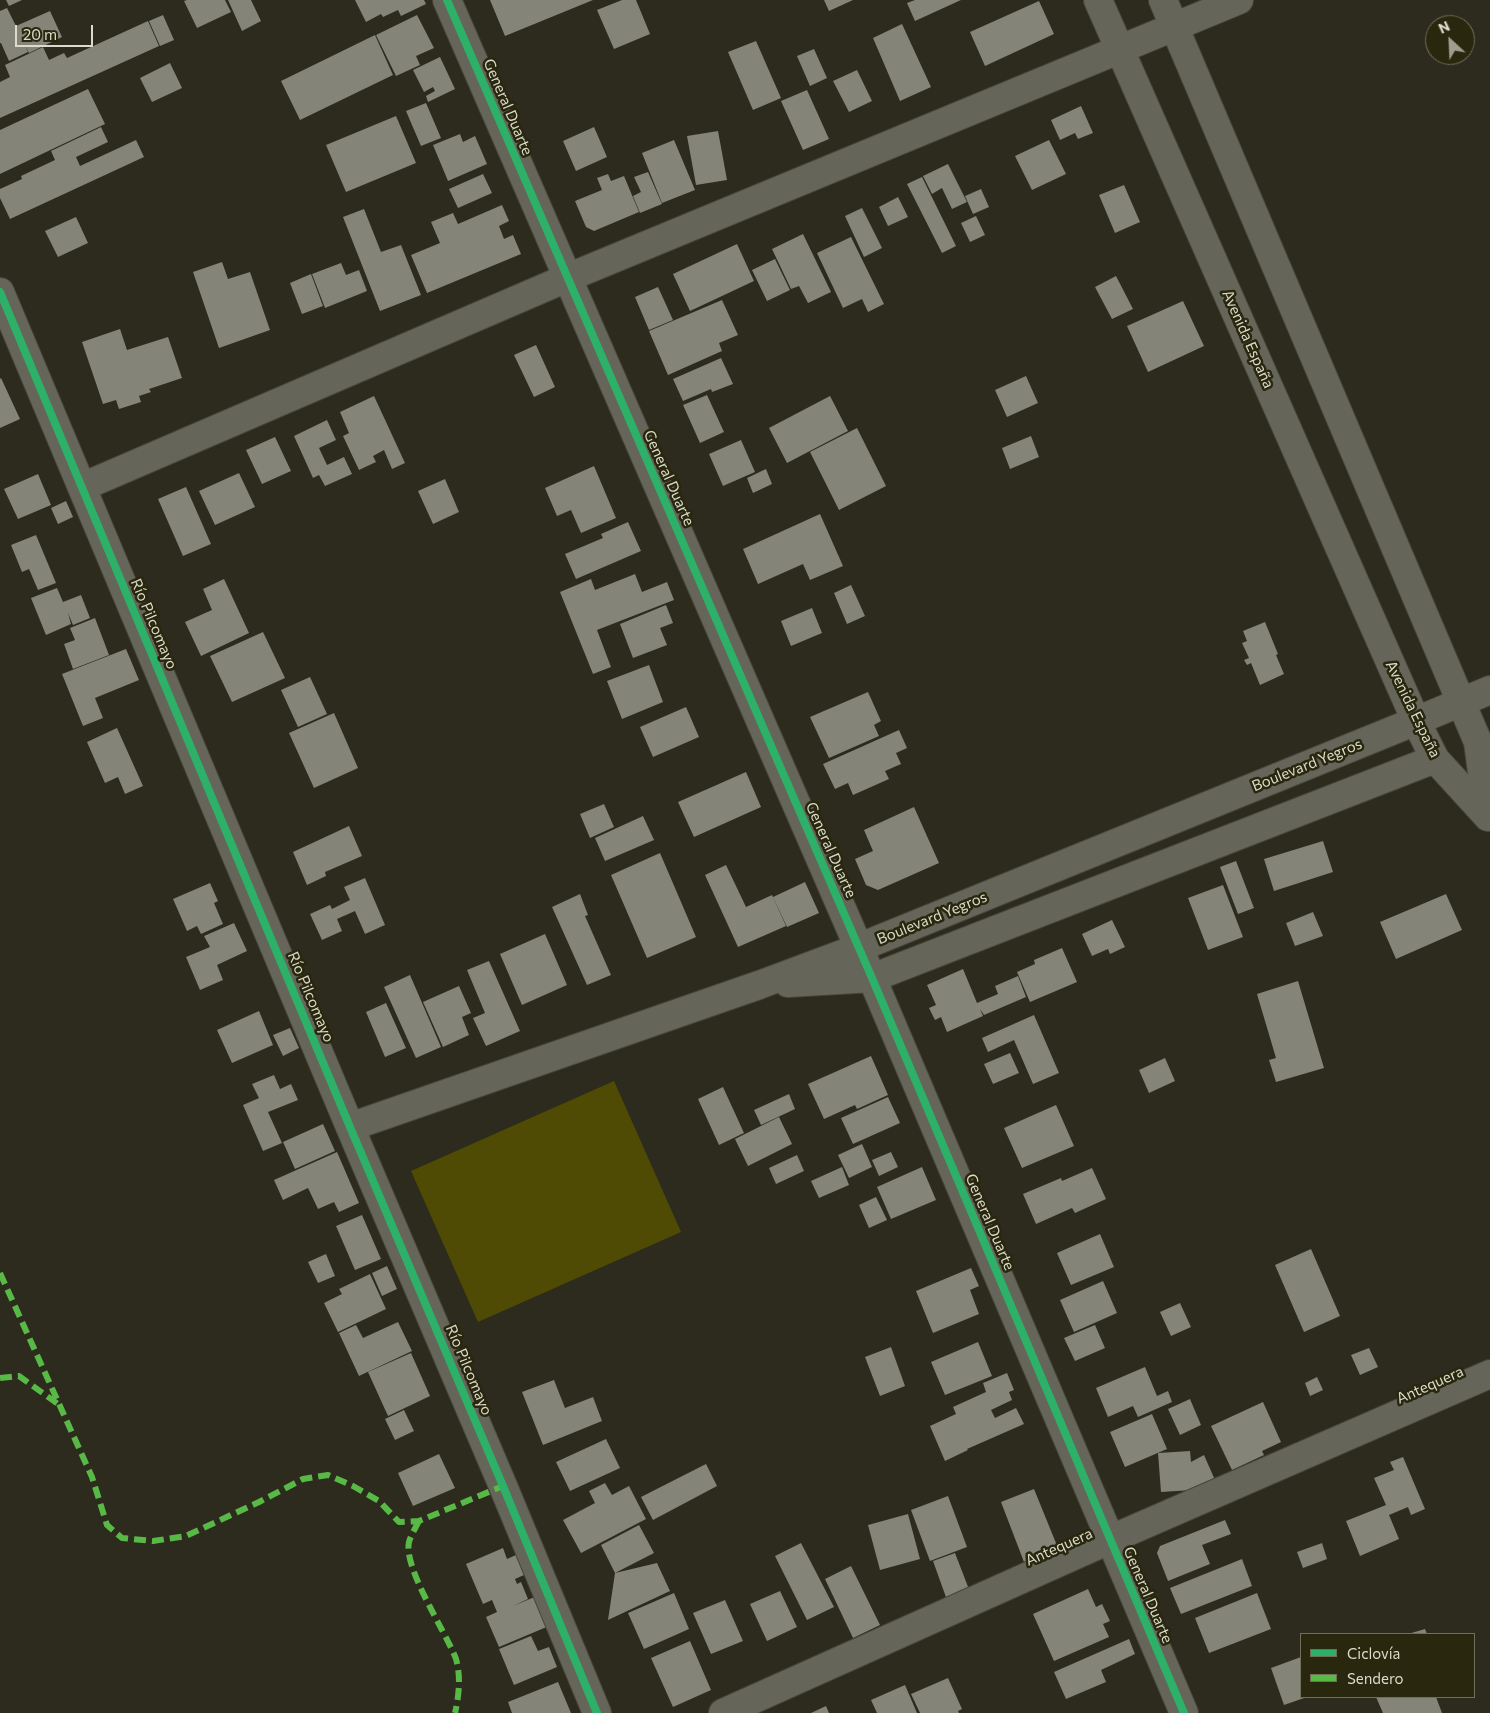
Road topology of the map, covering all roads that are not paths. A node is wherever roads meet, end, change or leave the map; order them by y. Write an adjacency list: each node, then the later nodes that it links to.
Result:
1 (447, 0): 7 (street, General Duarte)
2 (1098, 0): 6 (street, Avenida España)
3 (1163, 0): 5 (street, Avenida España)
4 (1239, 0): 5 (street)
5 (1174, 26): 6 (street); 11 (street, Avenida España)
6 (1120, 48): 7 (street); 12 (street, Avenida España)
7 (567, 278): 9 (street); 16 (street, General Duarte)
8 (0, 292): 9 (street, Río Pilcomayo)
9 (82, 486): 19 (street, Río Pilcomayo)
10 (1490, 690): 11 (street, Boulevard Yegros)
11 (1461, 702): 12 (street, Boulevard Yegros); 13 (street, Avenida España)
12 (1416, 720): 14 (street, Avenida España); 16 (street, Boulevard Yegros)
13 (1484, 739): 14 (street); 15 (street, Avenida España)
14 (1435, 759): 15 (street, Avenida España); 17 (street)
15 (1489, 820)
16 (858, 948): 17 (street, General Duarte); 18 (street, Boulevard Yegros)
17 (872, 978): 18 (street); 21 (street, General Duarte)
18 (759, 985): 19 (street)
19 (350, 1128): 22 (street, Río Pilcomayo)
20 (1490, 1374): 21 (street, Antequera)
21 (1109, 1540): 23 (street, Antequera); 24 (street, General Duarte)
22 (597, 1713)
23 (723, 1713)
24 (1184, 1713)

